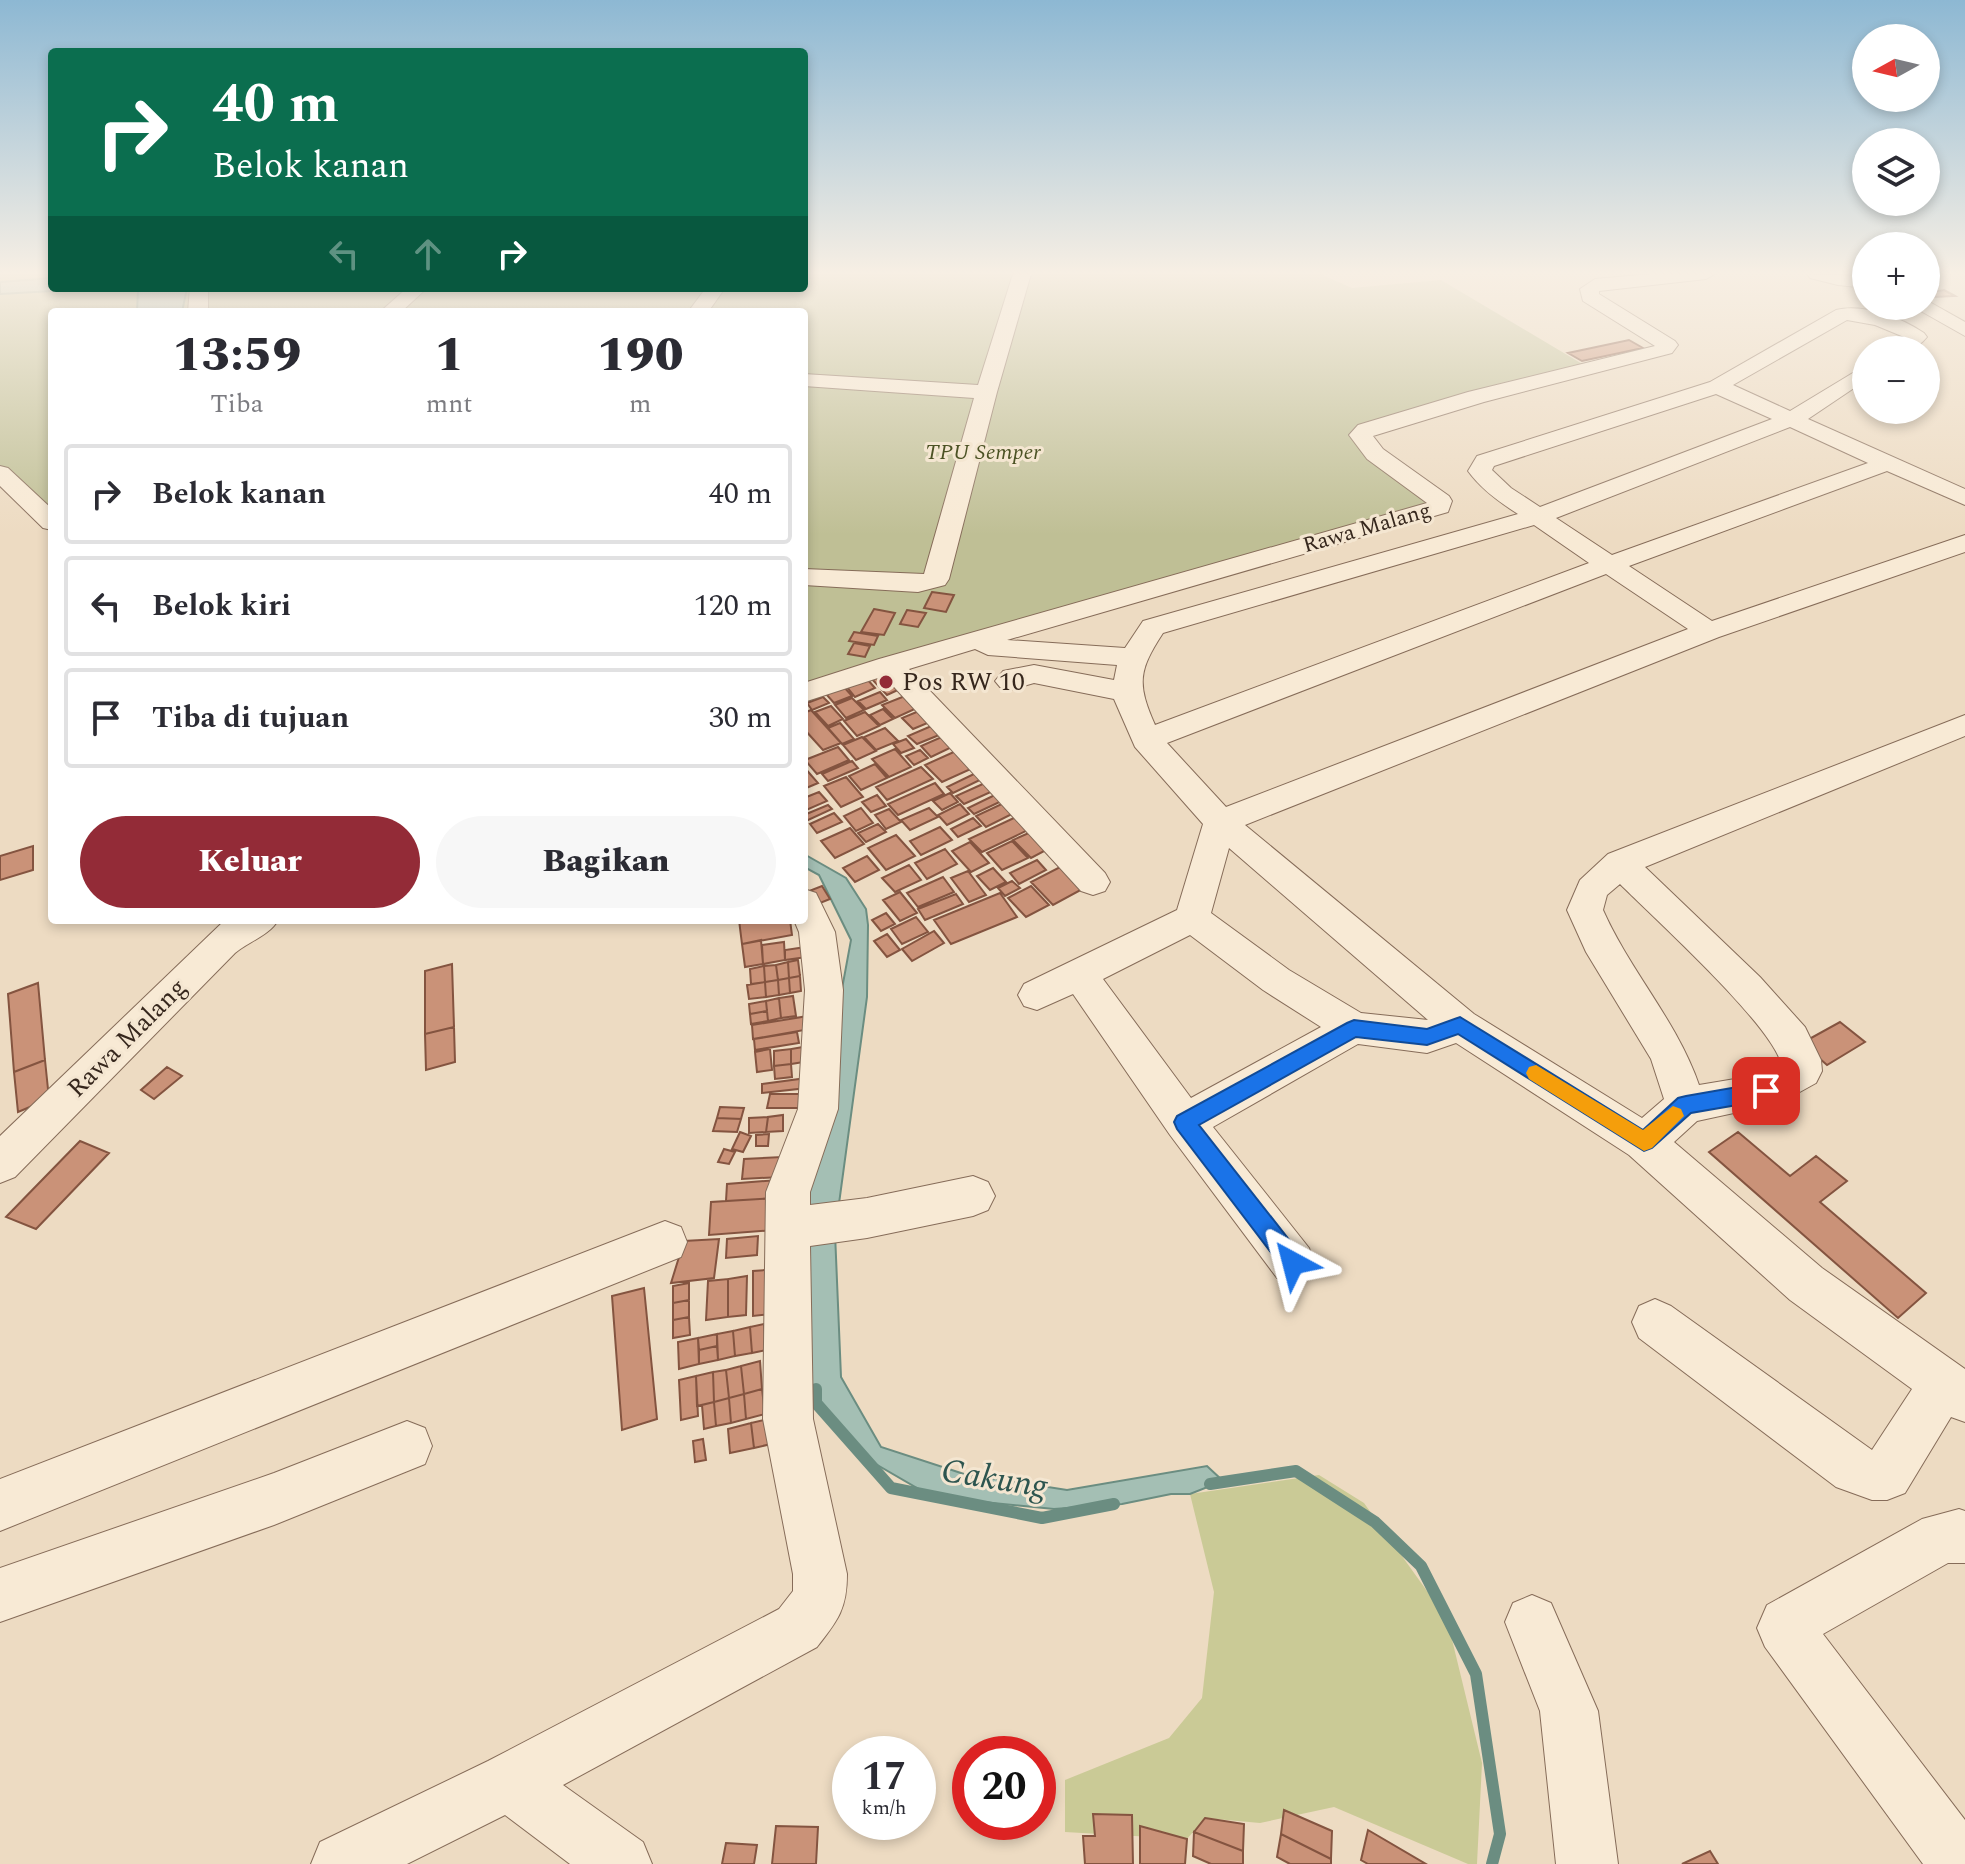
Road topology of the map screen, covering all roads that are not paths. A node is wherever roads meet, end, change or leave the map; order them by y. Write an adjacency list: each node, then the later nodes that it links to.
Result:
1 (995, 361): 7 (street)
2 (1614, 361): 18 (street, Rawa Malang)
3 (1761, 361): 6 (street)
4 (808, 380): 7 (street)
5 (1852, 380): 8 (street)
6 (1717, 386): 8 (street); 12 (street)
7 (986, 392): 16 (street)
8 (1792, 419): 9 (street); 12 (street)
9 (1891, 462): 11 (street); 15 (street)
10 (0, 473): 13 (street)
11 (1965, 498)
12 (1536, 517): 15 (street); 19 (street)
13 (48, 519)
14 (1965, 543): 17 (street)
15 (1607, 565): 17 (street); 25 (street)
16 (808, 584)
17 (1709, 631): 26 (street)
18 (954, 647): 19 (street); 20 (street, Rawa Malang)
19 (1133, 657): 23 (street)
20 (889, 665): 22 (street, Rawa Malang); 28 (street)
21 (1010, 681): 23 (street)
22 (808, 692)
23 (1126, 692): 25 (street)
24 (1965, 725): 27 (street)
25 (1146, 740): 26 (street)
26 (1220, 822): 30 (street); 34 (street)
27 (1620, 863): 36 (street); 36 (street)
28 (1093, 882)
29 (808, 911): 41 (street)
30 (1192, 918): 32 (street); 35 (street)
31 (251, 924): 39 (street, Rawa Malang)
32 (1078, 973): 33 (street); 37 (street)
33 (1037, 995)
34 (1460, 1025): 35 (street); 38 (street)
35 (1354, 1028): 37 (street)
36 (1686, 1105): 38 (street)
37 (1185, 1122): 43 (street)
38 (1644, 1142): 45 (street)
39 (0, 1164)
40 (973, 1196): 41 (street)
41 (794, 1228): 51 (street)
42 (665, 1242): 47 (street)
43 (1293, 1263)
44 (1655, 1322): 45 (street)
45 (1955, 1390)
46 (407, 1446): 49 (street)
47 (0, 1505)
48 (1965, 1537): 55 (street)
49 (0, 1595)
50 (1532, 1622): 54 (street)
51 (509, 1782): 52 (street); 53 (street)
52 (342, 1864)
53 (621, 1864)
54 (1587, 1864)
55 (1960, 1864)

